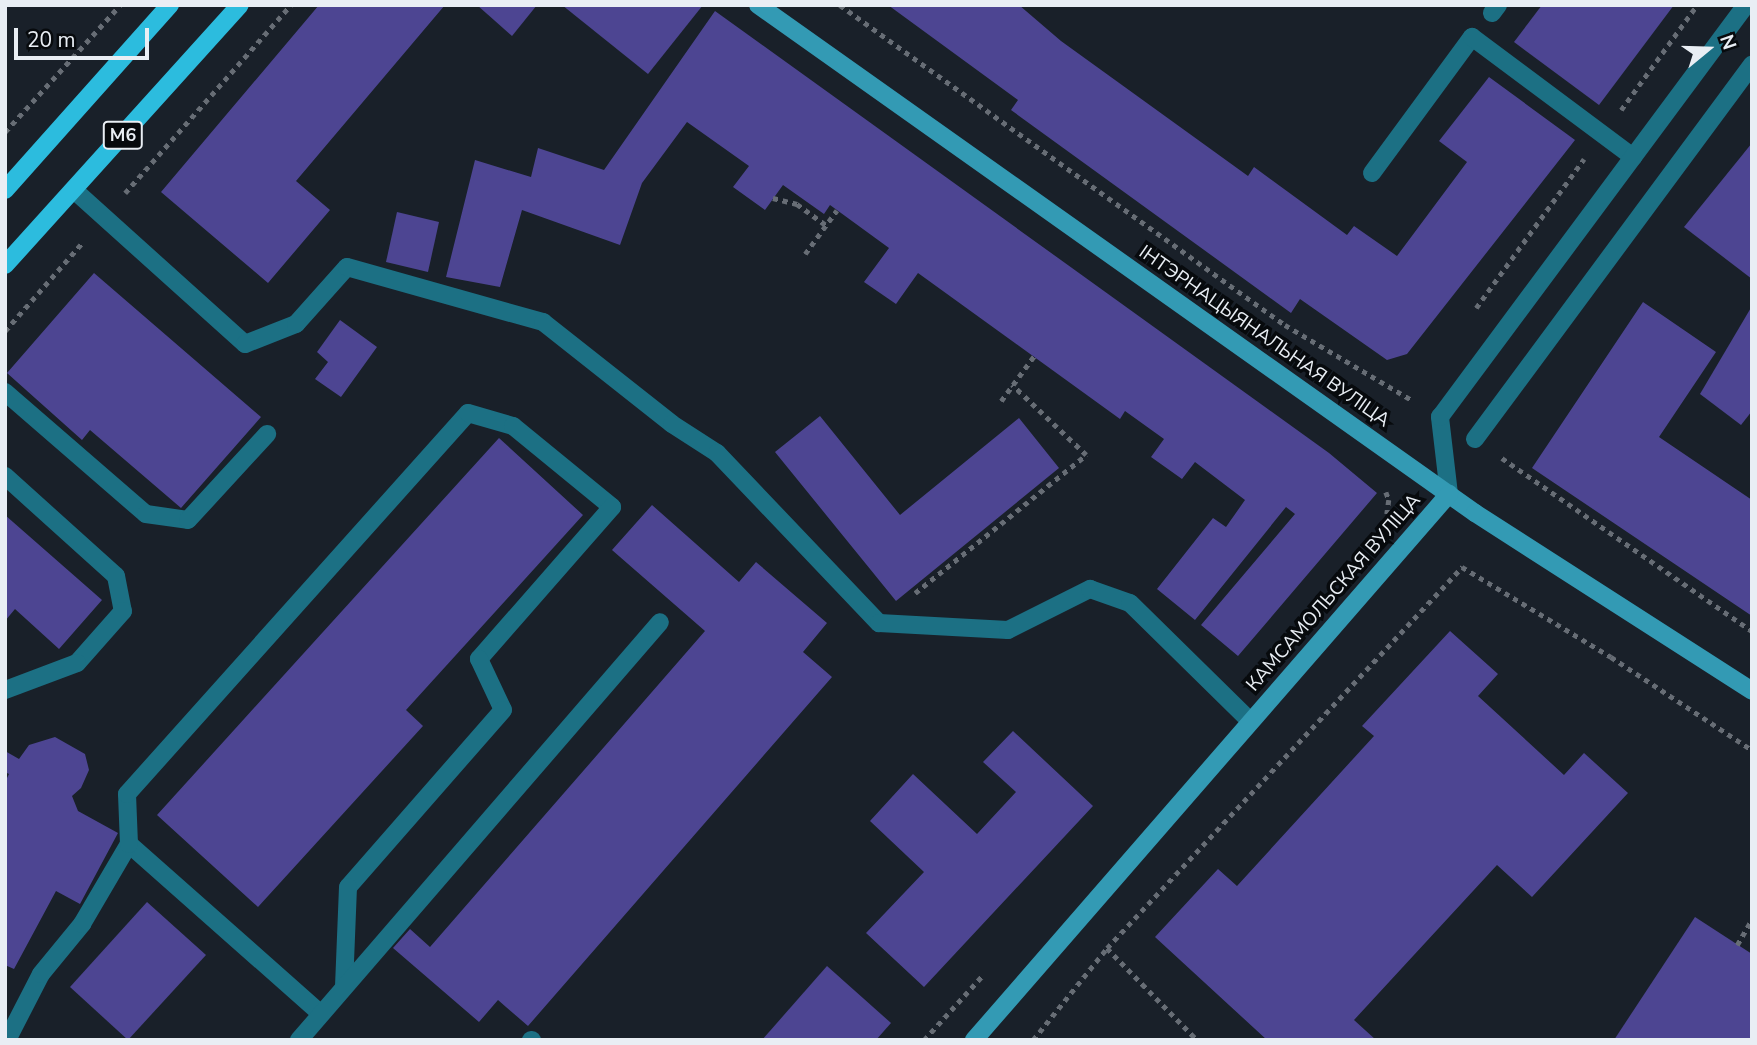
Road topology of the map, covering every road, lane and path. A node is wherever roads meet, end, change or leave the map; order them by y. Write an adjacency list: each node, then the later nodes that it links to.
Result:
1 (120, 5): 10 (path)
2 (170, 5): 14 (main road, М6)
3 (240, 5): 15 (main road, М6)
4 (291, 5): 18 (path)
5 (758, 5): 35 (main road, ІНТЭРНАЦЫЯНАЛЬНАЯ ВУЛІЦА)
6 (840, 5): 28 (path)
7 (1697, 5): 11 (path)
8 (1746, 5): 12 (street)
9 (1752, 64): 32 (street)
10 (5, 132)
11 (1603, 134): 12 (street); 13 (street); 22 (path)
12 (1633, 157): 30 (street)
13 (1372, 173)
14 (5, 190)
15 (74, 190): 18 (street); 21 (main road, М6)
16 (773, 198): 19 (path)
17 (836, 210): 19 (path)
18 (103, 218): 23 (path); 38 (street)
19 (826, 225): 20 (path)
20 (805, 254)
21 (5, 265)
22 (1474, 311)
23 (5, 331)
24 (1034, 356): 25 (path)
25 (1012, 385): 29 (path); 38 (path)
26 (1418, 388): 28 (path)
27 (5, 392): 31 (street)
28 (1410, 399): 30 (path)
29 (1001, 401)
30 (1440, 417): 35 (street, КАМСАМОЛЬСКАЯ ВУЛІЦА)
31 (267, 435)
32 (1475, 439): 39 (path)
33 (5, 476): 40 (street)
34 (1384, 487): 36 (path)
35 (1449, 494): 41 (main road, ІНТЭРНАЦЫЯНАЛЬНАЯ ВУЛІЦА); 42 (main road, КАМСАМОЛЬСКАЯ ВУЛІЦА)
36 (1378, 524)
37 (660, 622): 49 (street)
38 (879, 623): 42 (street)
39 (1752, 631)
40 (5, 690)
41 (1752, 691)
42 (1250, 721): 54 (main road, КАМСАМОЛЬСКАЯ ВУЛІЦА)
43 (1752, 750): 47 (path)
44 (129, 844): 49 (street); 50 (street); 51 (street)
45 (1752, 919): 46 (path)
46 (1737, 945)
47 (1107, 948): 55 (path); 56 (path)
48 (983, 975): 53 (path)
49 (344, 987): 50 (street)
50 (321, 1014): 52 (street)
51 (6, 1040)
52 (299, 1040)
53 (924, 1040)
54 (974, 1040)
55 (1033, 1040)
56 (1197, 1040)

